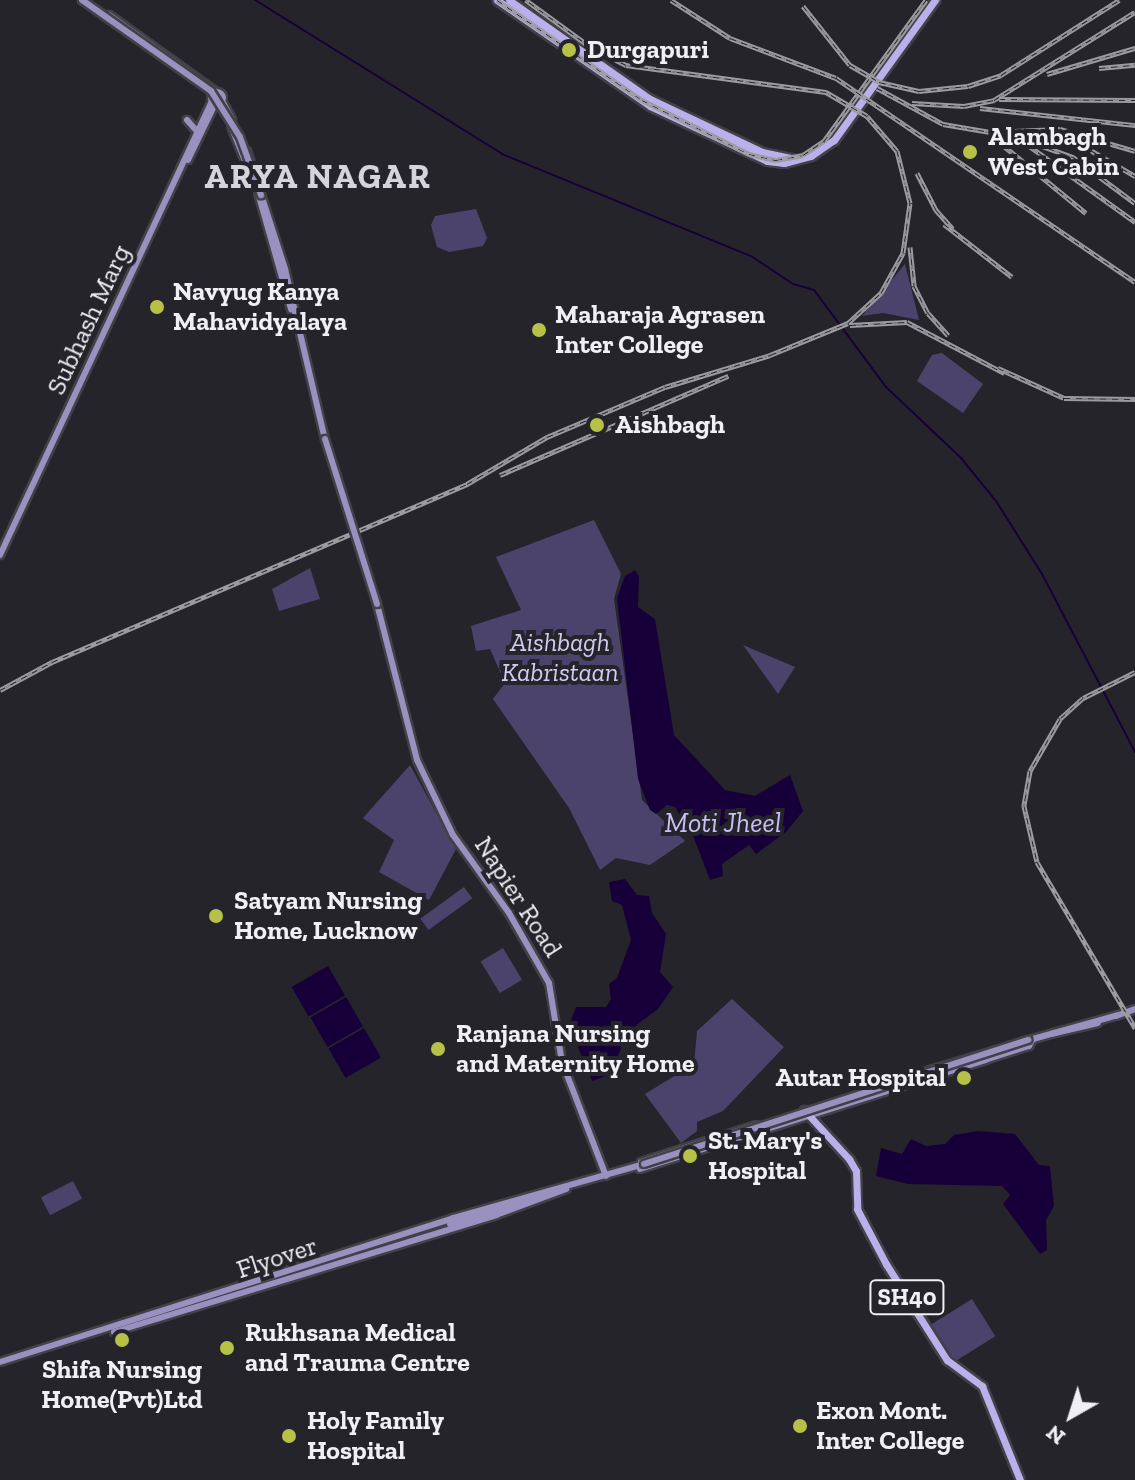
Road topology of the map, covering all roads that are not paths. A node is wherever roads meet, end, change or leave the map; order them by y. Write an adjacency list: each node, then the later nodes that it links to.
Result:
1 (82, 0): 5 (main road); 9 (main road, bridge)
2 (497, 0): 7 (main road)
3 (509, 0): 7 (main road)
4 (933, 0): 7 (main road)
5 (216, 99): 8 (main road, Subhash Marg); 9 (main road); 10 (main road)
6 (187, 120): 8 (main road)
7 (847, 120)
8 (197, 131): 10 (main road, Subhash Marg)
9 (264, 203): 16 (main road, Napier Road, bridge)
10 (68, 417): 11 (main road, Subhash Marg)
11 (0, 555)
12 (1134, 1010): 13 (main road)
13 (1031, 1040): 14 (main road); 15 (main road, bridge)
14 (806, 1112): 15 (main road); 18 (main road, SH40)
15 (630, 1168): 16 (main road)
16 (605, 1175): 17 (main road)
17 (0, 1364)
18 (1020, 1480)

